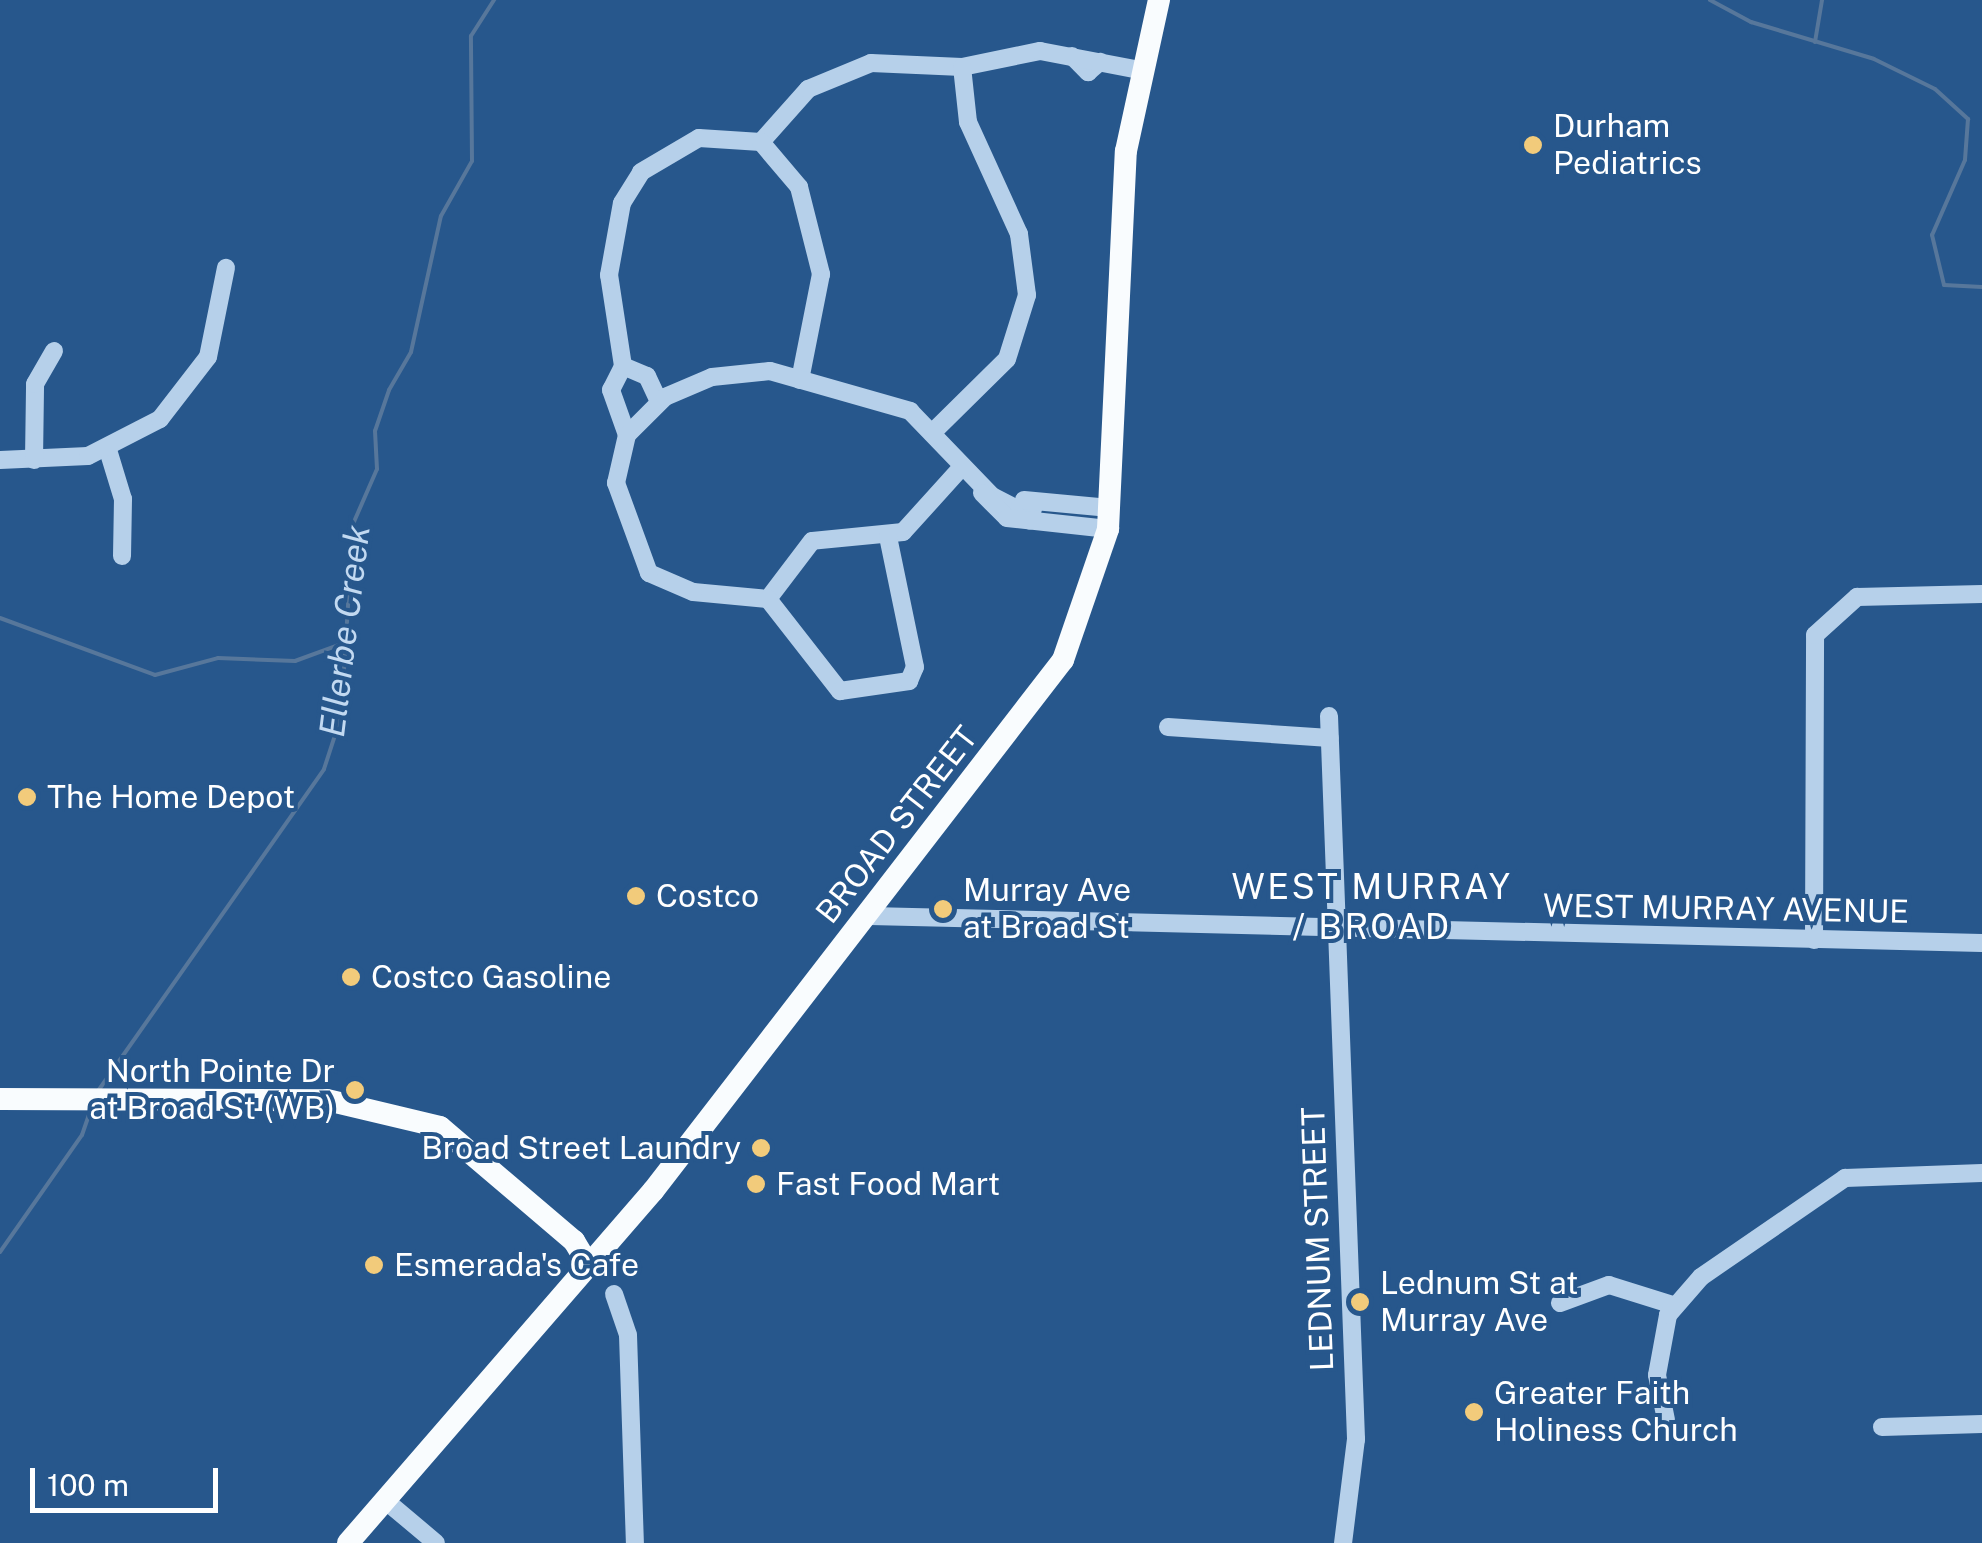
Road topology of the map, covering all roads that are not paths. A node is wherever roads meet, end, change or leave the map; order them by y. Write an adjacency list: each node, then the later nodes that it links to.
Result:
1 (1159, 0): 3 (main road, BROAD STREET)
2 (962, 66): 3 (street); 4 (street); 10 (street)
3 (1140, 70): 18 (main road, BROAD STREET)
4 (761, 142): 7 (street); 8 (street)
5 (226, 268): 12 (street)
6 (54, 351): 14 (street)
7 (623, 366): 9 (street); 11 (street)
8 (800, 380): 9 (street); 10 (street)
9 (660, 402): 11 (street)
10 (932, 433): 15 (street)
11 (627, 434): 22 (street)
12 (108, 450): 14 (street); 20 (street)
13 (0, 460): 14 (street)
14 (34, 460)
15 (960, 469): 16 (street); 19 (street)
16 (981, 488): 17 (street); 17 (street)
17 (1032, 512): 18 (street)
18 (1109, 519): 26 (main road, BROAD STREET)
19 (888, 537): 22 (street); 22 (street)
20 (122, 556)
21 (1982, 594): 28 (street)
22 (768, 600)
23 (1329, 716): 25 (street, LEDNUM STREET)
24 (1168, 727): 25 (street)
25 (1330, 738): 27 (street, LEDNUM STREET)
26 (870, 916): 27 (street, WEST MURRAY AVENUE); 32 (main road, BROAD STREET)
27 (1337, 932): 28 (street, WEST MURRAY AVENUE); 43 (street, LEDNUM STREET)
28 (1814, 940): 29 (street, WEST MURRAY AVENUE)
29 (1982, 944)
30 (0, 1100): 32 (main road)
31 (1982, 1173): 35 (street)
32 (588, 1264): 39 (main road, BROAD STREET)
33 (614, 1294): 42 (street)
34 (1560, 1303): 35 (street)
35 (1673, 1305): 36 (street)
36 (1666, 1420)
37 (1982, 1424): 38 (street)
38 (1882, 1427)
39 (386, 1501): 40 (main road, BROAD STREET); 41 (street)
40 (348, 1543)
41 (436, 1543)
42 (635, 1543)
43 (1344, 1543)

